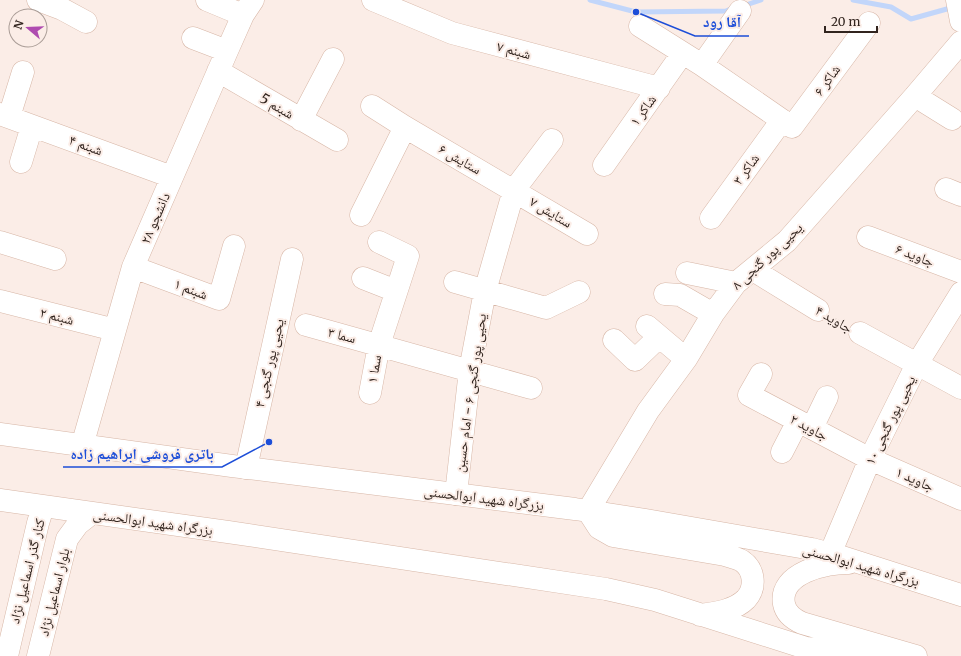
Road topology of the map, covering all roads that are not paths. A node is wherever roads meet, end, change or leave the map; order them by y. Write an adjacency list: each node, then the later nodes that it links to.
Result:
1 (38, 0): 5 (street)
2 (207, 0): 6 (street)
3 (373, 0): 20 (street, شبنم ۷)
4 (957, 0): 8 (street)
5 (63, 4): 9 (street)
6 (248, 8): 14 (street, دانشجو ۲۸)
7 (740, 11): 17 (street)
8 (961, 21)
9 (86, 22)
10 (869, 23): 26 (street, شاکر ۶)
11 (640, 26): 15 (street)
12 (193, 38): 14 (street)
13 (961, 42): 21 (street, یحیی پور گنجی ۸)
14 (227, 51): 19 (street, دانشجو ۲۸)
15 (682, 54): 17 (street); 20 (street, شاکر ۱)
16 (333, 59): 25 (street)
17 (702, 66): 26 (street)
18 (23, 72): 23 (street)
19 (218, 72): 25 (street, شبنم 5); 33 (street, دانشجو ۲۸)
20 (659, 88): 32 (street, شاکر ۱)
21 (915, 96): 24 (street); 45 (street, یحیی پور گنجی ۸)
22 (372, 106): 28 (street, ستایش ۶)
23 (5, 116): 27 (street, شبنم ۴)
24 (952, 119)
25 (301, 120): 29 (street, شبنم 5)
26 (782, 120): 36 (street, شاکر ۳)
27 (32, 126): 31 (street); 33 (street, شبنم ۴)
28 (405, 127): 34 (street, ستایش ۶); 35 (street)
29 (337, 140)
30 (552, 140): 34 (street, یحیی پور گنجی ۶ - امام حسین)
31 (21, 162)
32 (604, 165)
33 (172, 177): 44 (street, دانشجو ۲۸)
34 (514, 190): 37 (street, ستایش ۷); 51 (street, یحیی پور گنجی ۶ - امام حسین)
35 (361, 215)
36 (711, 218)
37 (587, 234)
38 (868, 237): 46 (street, جاوید ۶)
39 (0, 242): 42 (street)
40 (379, 242): 52 (street, سما ۱)
41 (234, 246): 44 (street, شبنم ۱)
42 (55, 259)
43 (292, 259): 77 (street, یحیی پور گنجی ۴)
44 (134, 267): 60 (street, دانشجو ۲۸)
45 (753, 270): 50 (street, یحیی پور گنجی ۸); 57 (street, جاوید ۴)
46 (961, 272)
47 (687, 273): 50 (street)
48 (363, 278): 52 (street)
49 (455, 282): 51 (street)
50 (736, 283): 58 (street, یحیی پور گنجی ۸)
51 (485, 290): 53 (street); 66 (street, یحیی پور گنجی ۶ - امام حسین)
52 (396, 291): 63 (street, سما ۱)
53 (579, 292)
54 (961, 293): 65 (street, یحیی پور گنجی ۱۰)
55 (665, 294): 58 (street)
56 (0, 302): 60 (street, شبنم ۲)
57 (818, 310)
58 (713, 314): 64 (street, یحیی پور گنجی ۸)
59 (306, 325): 63 (street, سما ۳)
60 (115, 330): 74 (street, دانشجو ۲۸)
61 (860, 333): 65 (street, جاوید ۴)
62 (614, 340): 64 (street)
63 (379, 345): 66 (street, سما ۳); 70 (street, سما ۱)
64 (686, 359): 82 (street, یحیی پور گنجی ۸)
65 (917, 364): 69 (street, جاوید ۴); 76 (street, یحیی پور گنجی ۱۰)
66 (470, 370): 68 (street, سما ۳); 78 (street, یحیی پور گنجی ۶ - امام حسین)
67 (760, 374): 72 (street, جاوید ۲)
68 (531, 388)
69 (961, 388)
70 (370, 393)
71 (827, 397): 72 (street)
72 (805, 425): 75 (street); 76 (street, جاوید ۲)
73 (0, 434): 74 (street, بزرگراه شهید ابوالحسنی)
74 (82, 446): 77 (street, بزرگراه شهید ابوالحسنی)
75 (782, 452)
76 (870, 459): 79 (street, جاوید ۱); 85 (street, یحیی پور گنجی ۱۰)
77 (246, 468): 78 (street, بزرگراه شهید ابوالحسنی)
78 (456, 494): 82 (street, بزرگراه شهید ابوالحسنی)
79 (961, 499)
80 (0, 501): 81 (street, بلوار اسماعیل نژاد); 83 (street, بزرگراه شهید ابوالحسنی)
81 (42, 510): 84 (street, بلوار اسماعیل نژاد); 89 (street, کنار گذر اسماعیل نژاد)
82 (588, 511): 85 (street, بزرگراه شهید ابوالحسنی); 88 (street)
83 (92, 513): 84 (street); 88 (street, بزرگراه شهید ابوالحسنی)
84 (68, 539): 90 (street, بلوار اسماعیل نژاد)
85 (830, 554): 86 (street, بزرگراه شهید ابوالحسنی)
86 (857, 563): 87 (street, بزرگراه شهید ابوالحسنی); 92 (street)
87 (961, 595)
88 (699, 615): 91 (street, بزرگراه شهید ابوالحسنی)
89 (6, 656)
90 (38, 656)
91 (870, 656)
92 (916, 656)

